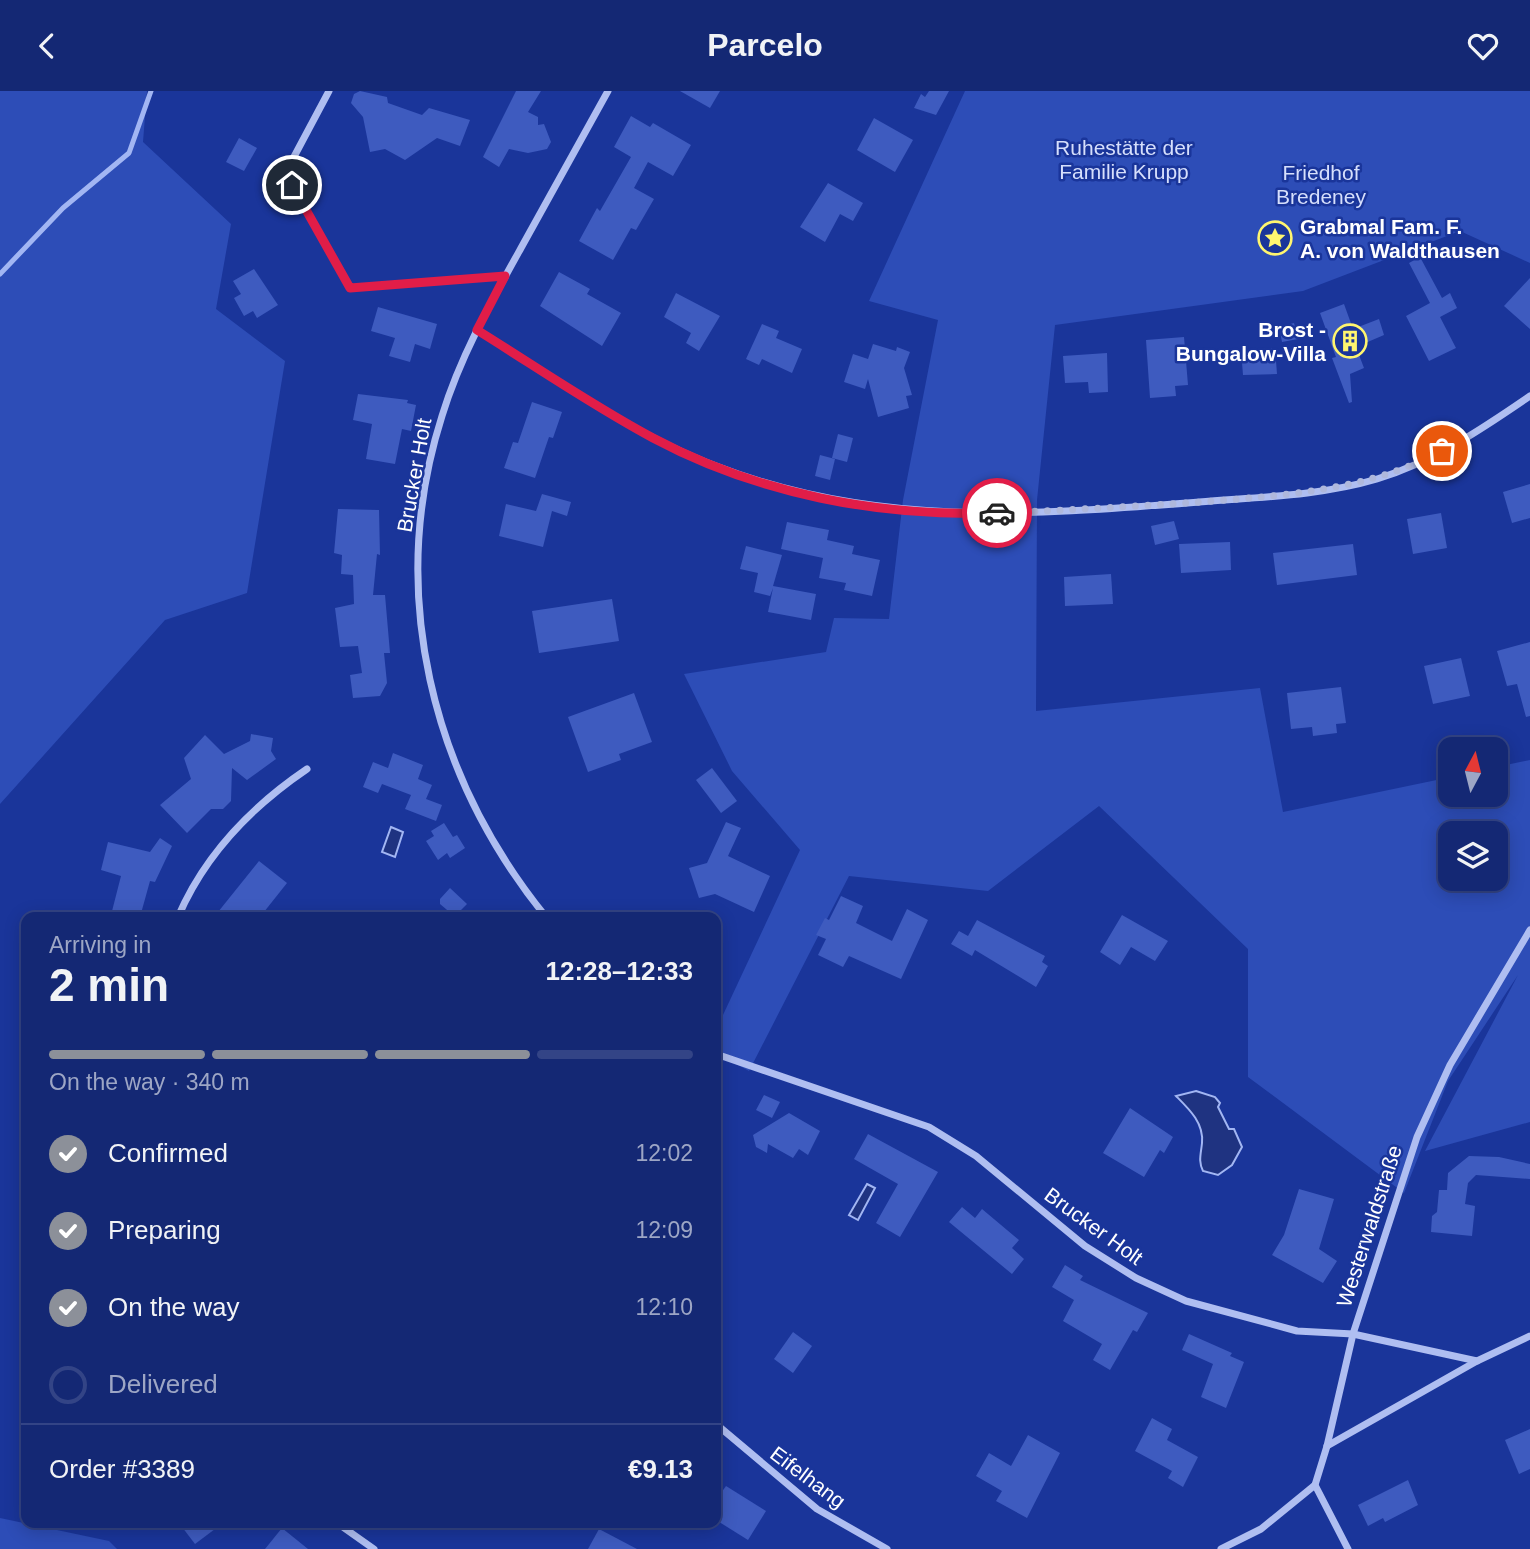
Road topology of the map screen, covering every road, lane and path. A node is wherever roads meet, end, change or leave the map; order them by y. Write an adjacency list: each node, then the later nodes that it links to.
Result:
1 (329, 91): 3 (street)
2 (608, 91): 3 (street, Brucker Holt)
3 (505, 276): 4 (street, Brucker Holt)
4 (477, 330): 5 (street); 8 (street, Brucker Holt)
5 (1530, 396)
6 (307, 769): 7 (street)
7 (180, 912)
8 (542, 912)
9 (1530, 930): 11 (street, Westerwaldstraße)
10 (721, 1056): 11 (street, Brucker Holt)
11 (1353, 1334): 13 (street, Brucker Holt); 15 (street, Westerwaldstraße)
12 (1530, 1336): 13 (street)
13 (1477, 1361): 15 (street)
14 (721, 1428): 19 (street, Eifelhang)
15 (1327, 1446): 16 (street, Westerwaldstraße)
16 (1315, 1485): 20 (street); 21 (street)
17 (344, 1528): 18 (street)
18 (374, 1549)
19 (887, 1549)
20 (1221, 1549)
21 (1348, 1549)

